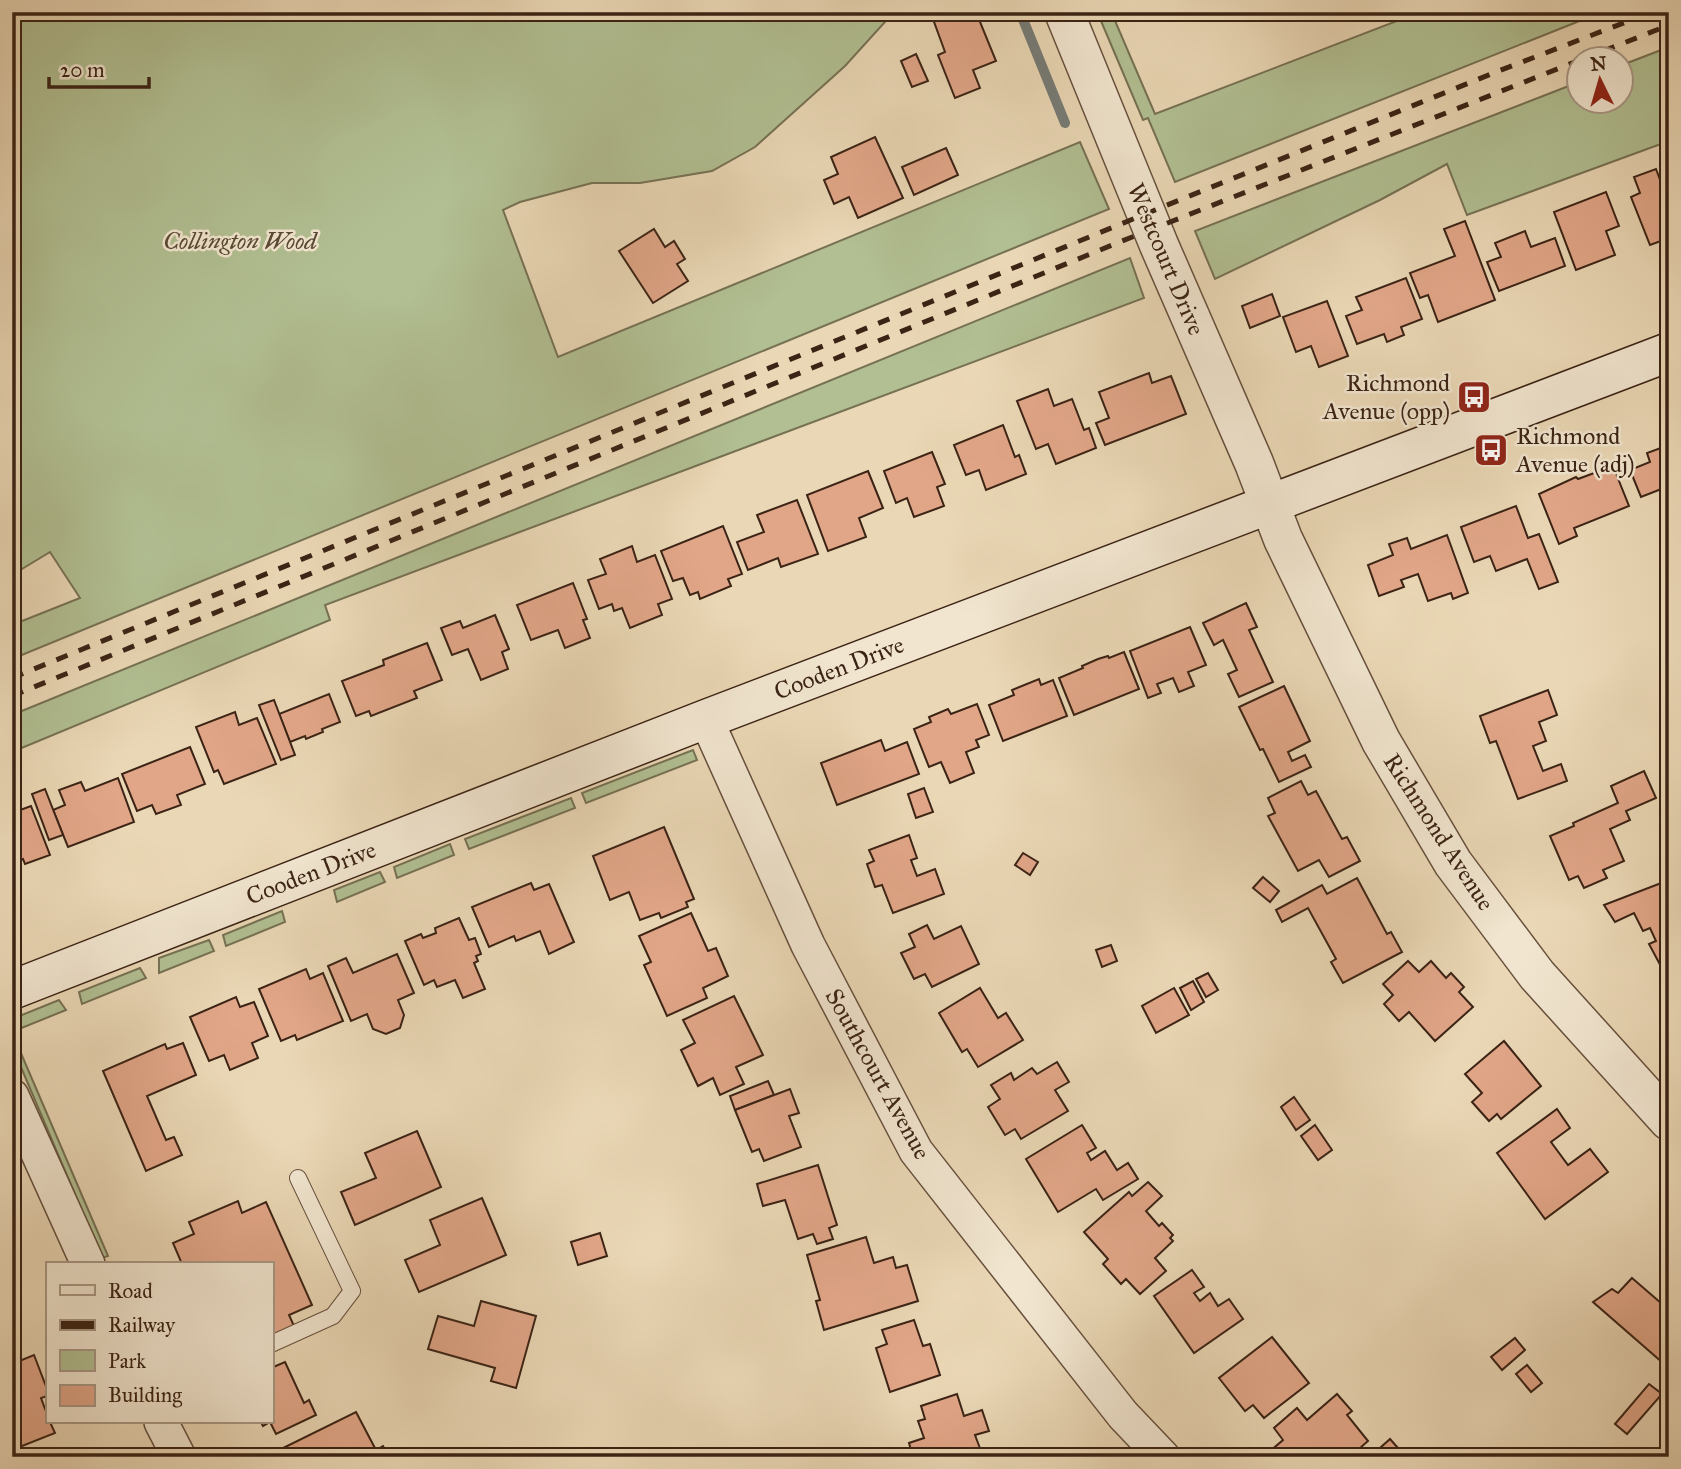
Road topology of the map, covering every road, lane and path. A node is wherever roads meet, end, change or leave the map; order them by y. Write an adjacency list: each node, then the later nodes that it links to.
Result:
1 (1064, 12): 3 (main road, Westcourt Drive)
2 (1669, 352): 3 (main road, Cooden Drive)
3 (1270, 504): 4 (main road, Cooden Drive); 7 (main road, Richmond Avenue)
4 (706, 719): 5 (main road, Cooden Drive); 13 (street, Southcourt Avenue)
5 (12, 990)
6 (12, 1096): 9 (street)
7 (1669, 1121)
8 (298, 1178): 10 (lane)
9 (88, 1262)
10 (273, 1343)
11 (162, 1424): 12 (street)
12 (180, 1457)
13 (1163, 1457)

